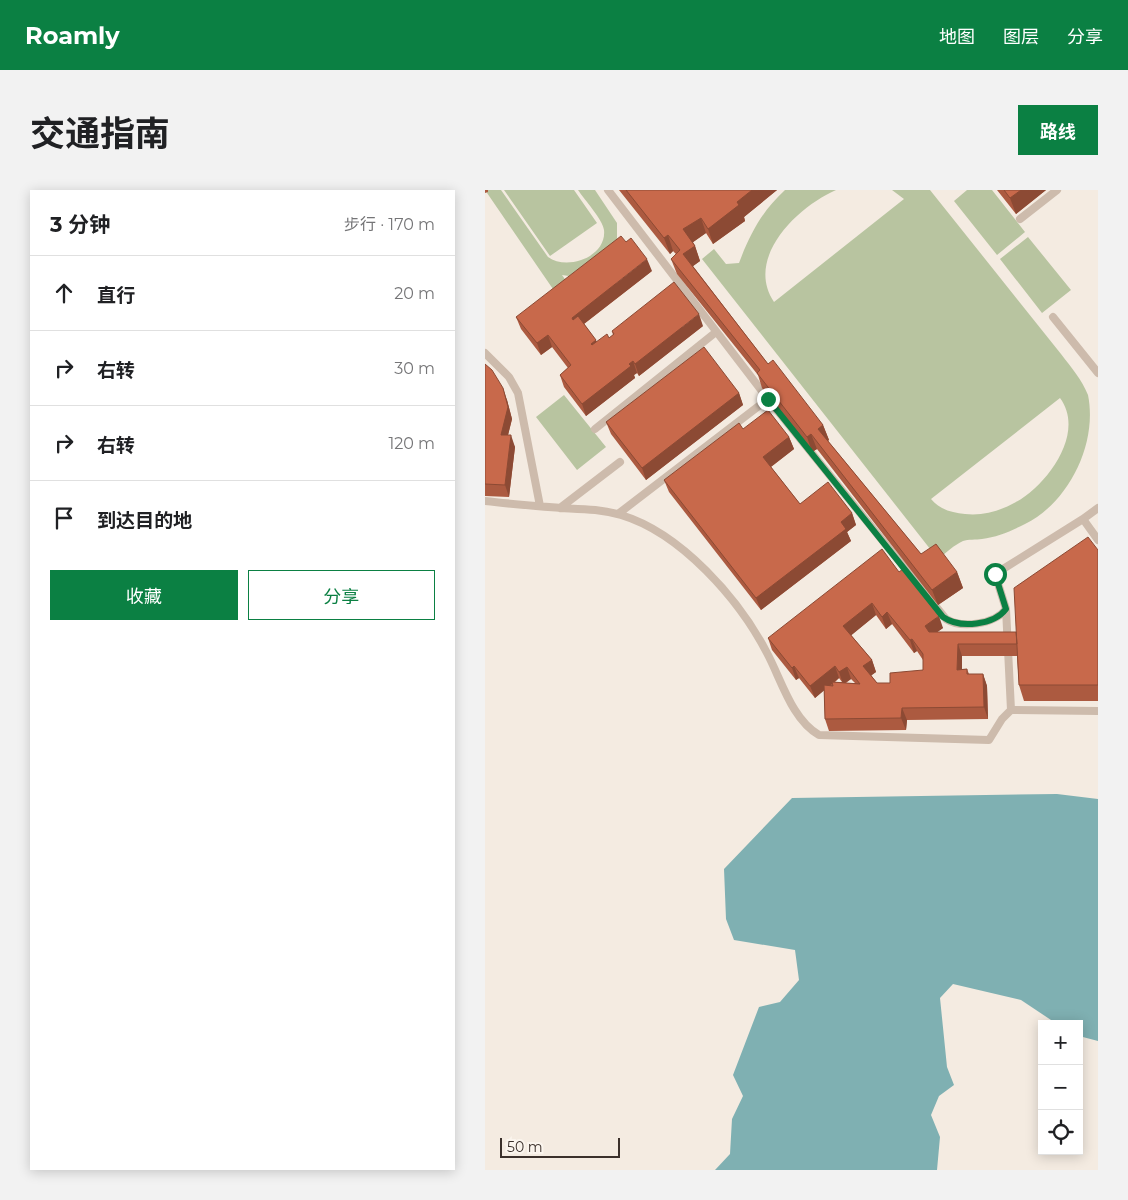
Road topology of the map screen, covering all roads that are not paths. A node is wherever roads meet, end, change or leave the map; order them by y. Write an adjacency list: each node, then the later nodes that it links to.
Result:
1 (608, 190): 5 (lane)
2 (1057, 190): 3 (lane)
3 (1021, 218)
4 (1053, 317): 7 (lane)
5 (715, 332): 8 (lane); 9 (lane)
6 (485, 354): 12 (lane)
7 (1098, 372)
8 (768, 399): 15 (lane); 18 (lane)
9 (595, 429)
10 (620, 462): 13 (lane)
11 (485, 501): 12 (lane)
12 (540, 506): 13 (lane)
13 (560, 508): 15 (lane)
14 (1098, 508): 16 (lane)
15 (618, 514): 19 (lane)
16 (1083, 520): 17 (lane); 18 (lane)
17 (1098, 540)
18 (1006, 609): 19 (lane)
19 (1011, 710): 20 (lane)
20 (1098, 711)

